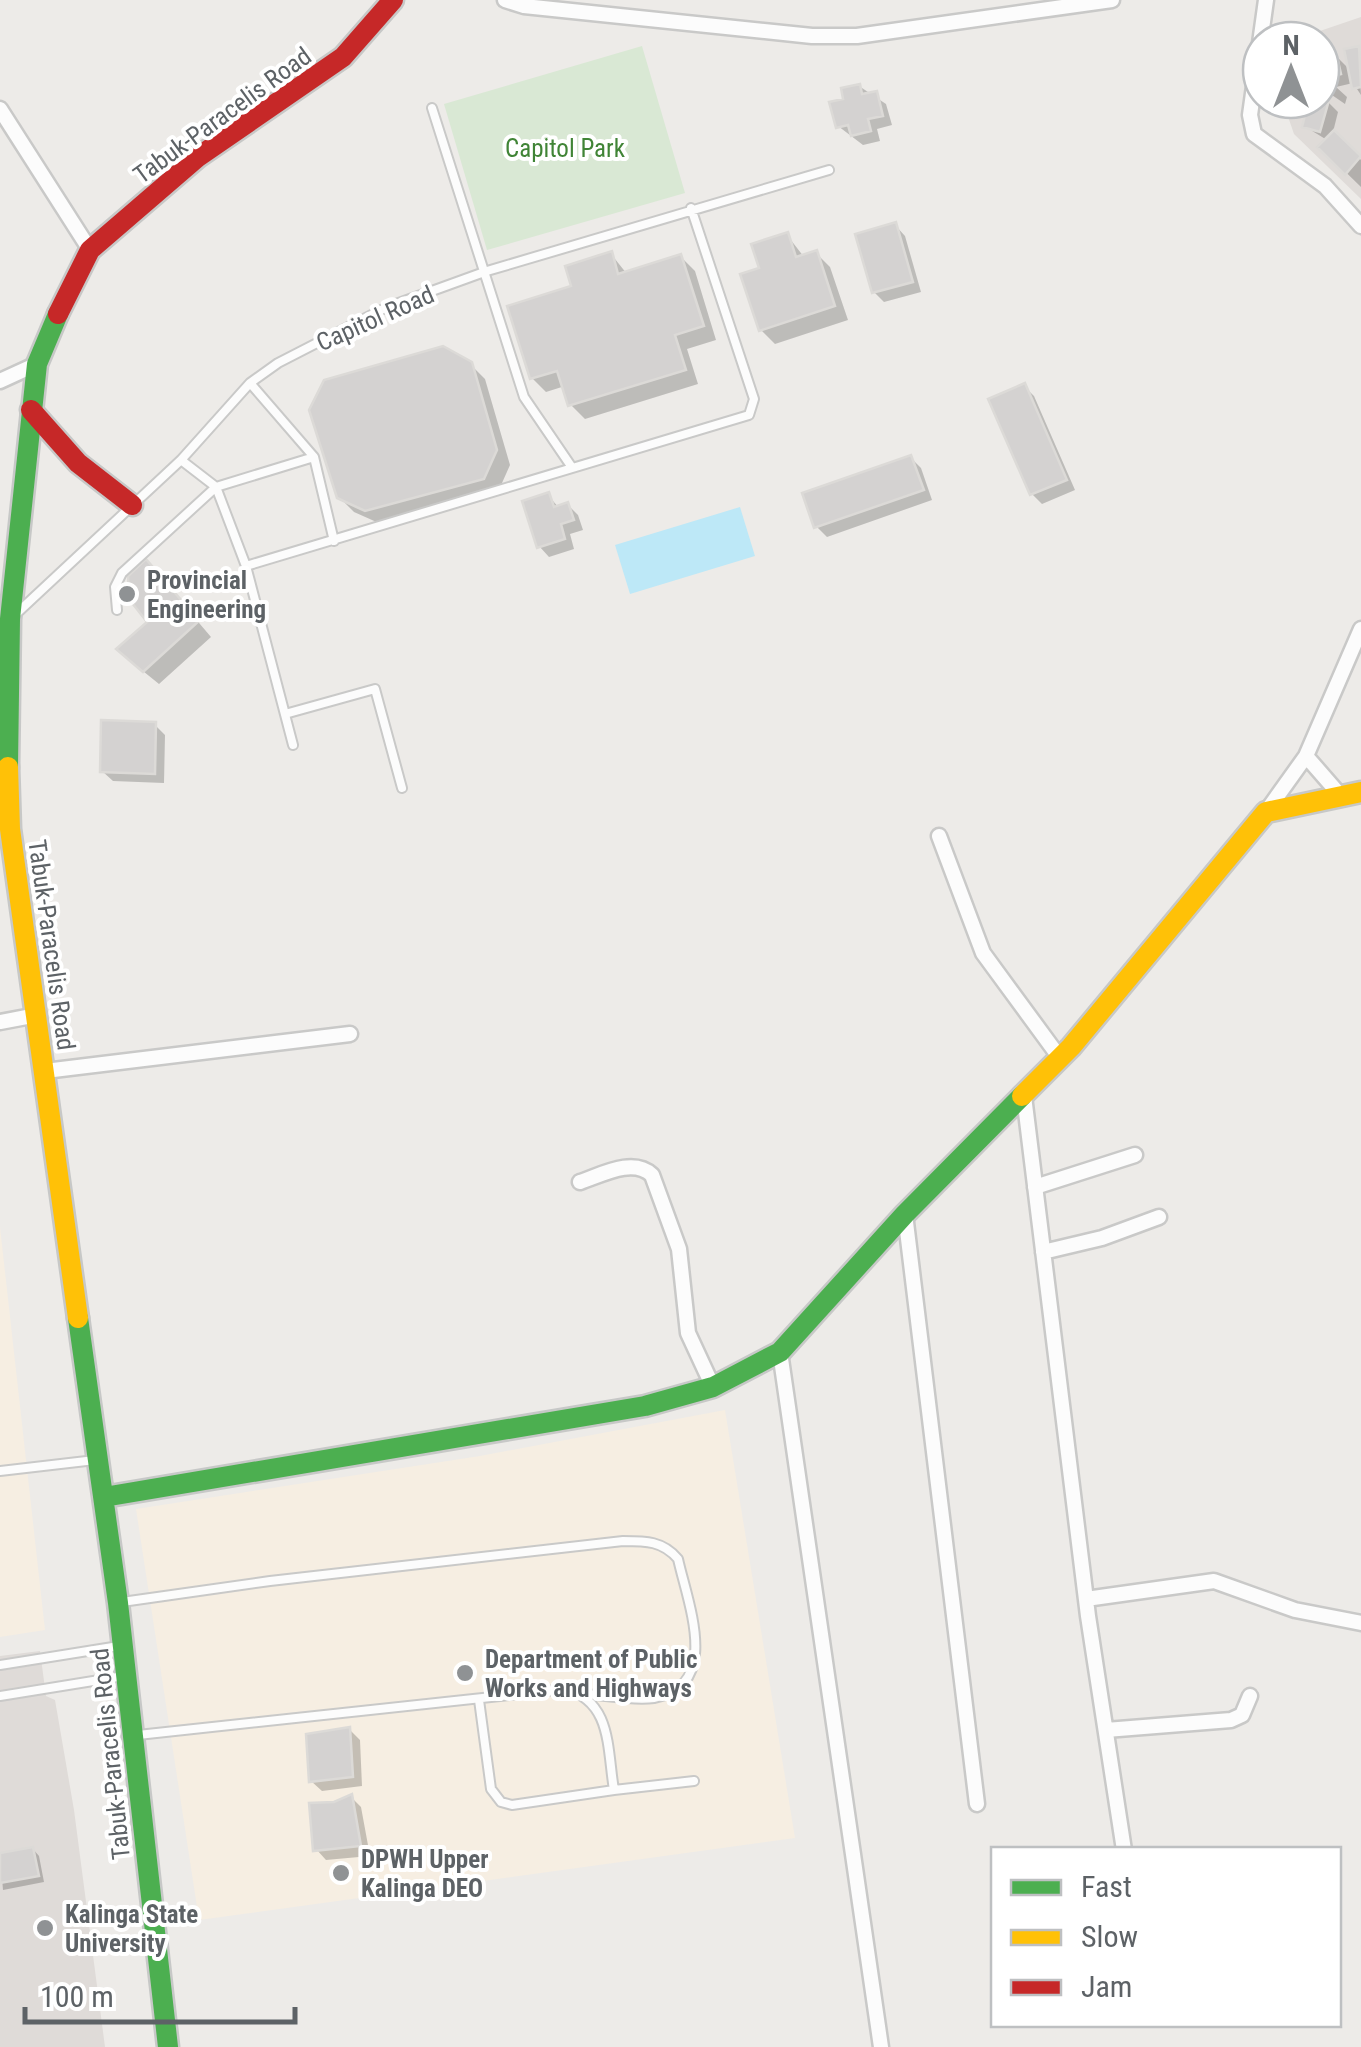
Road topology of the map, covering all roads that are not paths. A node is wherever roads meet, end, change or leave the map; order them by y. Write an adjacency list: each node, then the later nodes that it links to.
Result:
1 (394, 0): 10 (main road, Tabuk-Paracelis Road)
2 (505, 0): 3 (street)
3 (1112, 0)
4 (1266, 0): 9 (street)
5 (432, 108): 11 (lane)
6 (0, 110): 10 (street)
7 (829, 170): 8 (lane, Capitol Road)
8 (691, 208): 11 (lane, Capitol Road); 18 (lane)
9 (1361, 226)
10 (90, 250): 12 (main road, Tabuk-Paracelis Road)
11 (488, 271): 14 (lane, Capitol Road); 18 (lane)
12 (36, 364): 13 (street); 15 (main road, Tabuk-Paracelis Road)
13 (0, 381)
14 (250, 384): 16 (lane); 17 (lane, Capitol Road)
15 (30, 410): 20 (main road); 24 (main road, Tabuk-Paracelis Road)
16 (314, 457): 19 (lane); 21 (lane)
17 (181, 460): 19 (lane); 20 (lane, Capitol Road)
18 (571, 466): 21 (lane)
19 (216, 487): 22 (lane); 23 (lane)
20 (132, 505): 24 (lane, Capitol Road)
21 (334, 541): 22 (lane)
22 (246, 566): 26 (lane)
23 (117, 610)
24 (5, 622): 33 (main road, Tabuk-Paracelis Road)
25 (1361, 629): 28 (street)
26 (285, 714): 27 (lane); 29 (lane)
27 (294, 745)
28 (1306, 756): 30 (street); 31 (street)
29 (402, 788)
30 (1350, 793): 31 (main road)
31 (1266, 812): 36 (main road)
32 (939, 836): 36 (street)
33 (36, 1015): 34 (street); 37 (main road, Tabuk-Paracelis Road)
34 (0, 1022)
35 (350, 1034): 37 (street)
36 (1060, 1058): 38 (main road)
37 (44, 1070): 47 (main road, Tabuk-Paracelis Road)
38 (1024, 1096): 41 (street); 42 (main road)
39 (1136, 1155): 41 (street)
40 (580, 1182): 46 (street)
41 (1035, 1187): 44 (street)
42 (906, 1214): 45 (main road); 64 (street)
43 (1160, 1216): 44 (street)
44 (1043, 1252): 50 (street)
45 (780, 1352): 46 (main road); 67 (street)
46 (713, 1387): 49 (main road)
47 (99, 1460): 48 (lane); 49 (main road, Tabuk-Paracelis Road)
48 (0, 1471)
49 (104, 1497): 51 (main road, Tabuk-Paracelis Road)
50 (1086, 1599): 52 (street); 60 (street)
51 (118, 1603): 53 (main road, Tabuk-Paracelis Road); 56 (lane)
52 (1361, 1623)
53 (123, 1645): 54 (lane); 55 (main road, Tabuk-Paracelis Road)
54 (0, 1665)
55 (126, 1676): 57 (lane); 61 (main road, Tabuk-Paracelis Road)
56 (584, 1694): 59 (lane); 63 (lane)
57 (0, 1696)
58 (1250, 1696): 60 (street)
59 (478, 1700): 61 (lane); 63 (lane)
60 (1106, 1730): 65 (street)
61 (133, 1735): 66 (main road, Tabuk-Paracelis Road)
62 (694, 1781): 63 (lane)
63 (614, 1790)
64 (976, 1804)
65 (1124, 1847)
66 (168, 2047)
67 (881, 2047)

